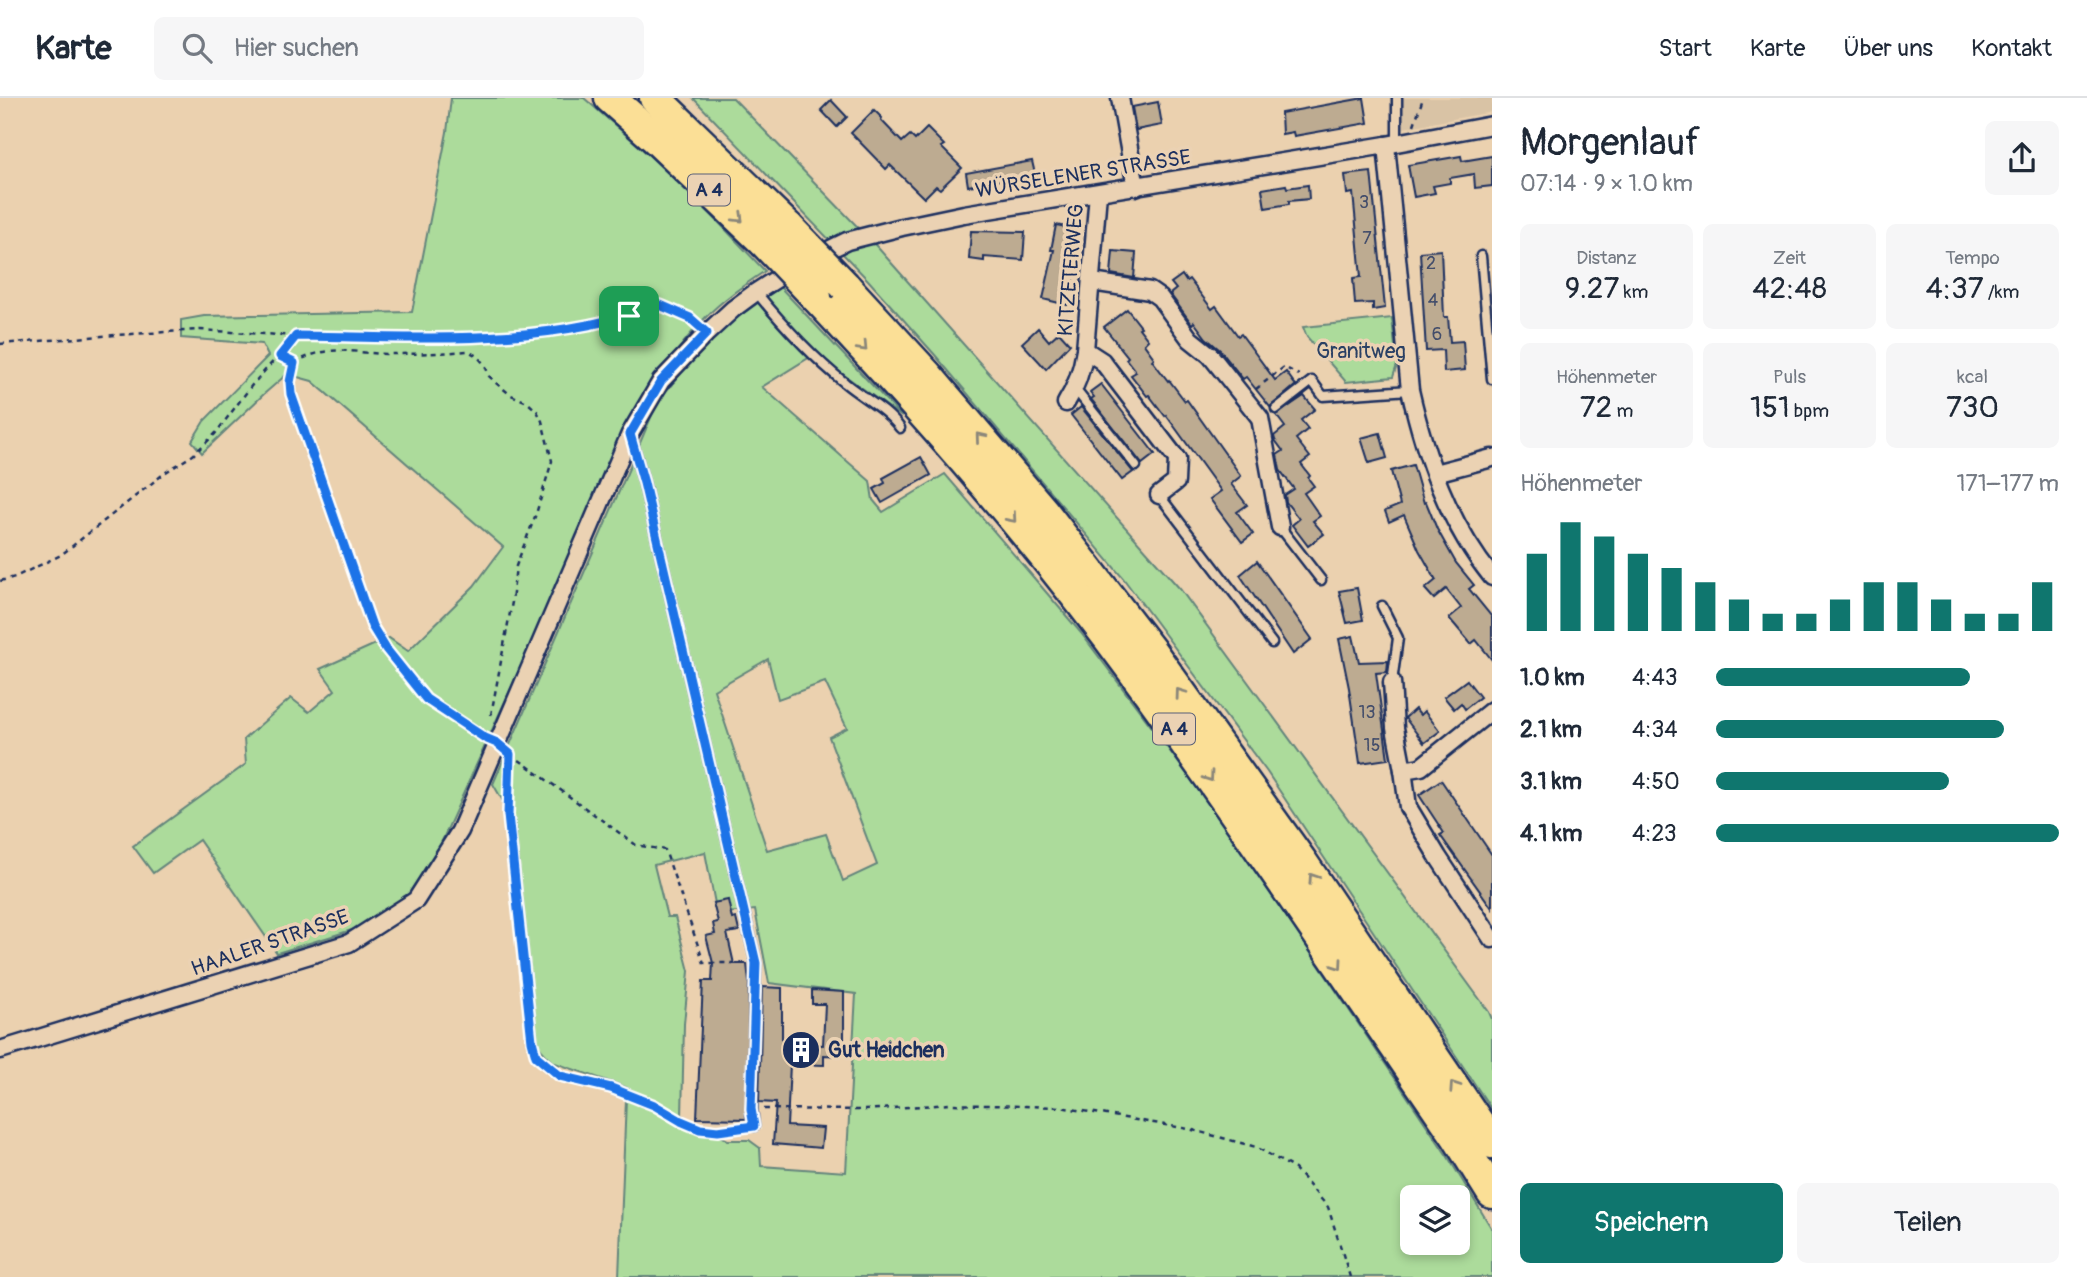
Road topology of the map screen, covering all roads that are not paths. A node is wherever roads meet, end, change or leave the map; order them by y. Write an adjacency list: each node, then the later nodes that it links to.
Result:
1 (610, 98): 9 (highway, A 4, one-way to 9)
2 (655, 98): 9 (highway, A 4)
3 (1120, 98): 7 (street)
4 (1397, 98): 6 (lane)
5 (1492, 125): 6 (street, WÜRSELENER STRASSE)
6 (1392, 143): 7 (street, WÜRSELENER STRASSE); 17 (street)
7 (1136, 187): 8 (street, WÜRSELENER STRASSE)
8 (1098, 193): 11 (street, KITZETERWEG); 12 (street, WÜRSELENER STRASSE)
9 (777, 235): 37 (highway, A 4, one-way to 9, bridge); 38 (highway, A 4, one-way to 38, bridge)
10 (1481, 257): 15 (lane)
11 (1092, 282): 14 (street, KITZETERWEG); 26 (street)
12 (756, 292): 13 (street, WÜRSELENER STRASSE); 20 (lane)
13 (707, 333): 21 (street, HAALER STRASSE)
14 (1085, 350): 16 (street, KITZETERWEG); 25 (street, KITZETERWEG)
15 (1492, 379)
16 (1075, 388): 18 (street, KITZETERWEG); 23 (lane)
17 (1410, 390): 19 (lane); 24 (street)
18 (1066, 403)
19 (1276, 409)
20 (900, 428)
21 (630, 434): 35 (street, HAALER STRASSE); 36 (lane)
22 (1492, 458): 24 (street)
23 (1136, 466)
24 (1435, 473): 27 (street)
25 (1159, 495): 30 (lane)
26 (1280, 527): 28 (lane)
27 (1492, 577)
28 (1321, 580)
29 (1382, 606): 31 (lane)
30 (1272, 643)
31 (1392, 681): 33 (street)
32 (1492, 709): 33 (street)
33 (1403, 770): 34 (street)
34 (1492, 939)
35 (0, 1050)
36 (754, 1126)
37 (1492, 1143)
38 (1492, 1193)

